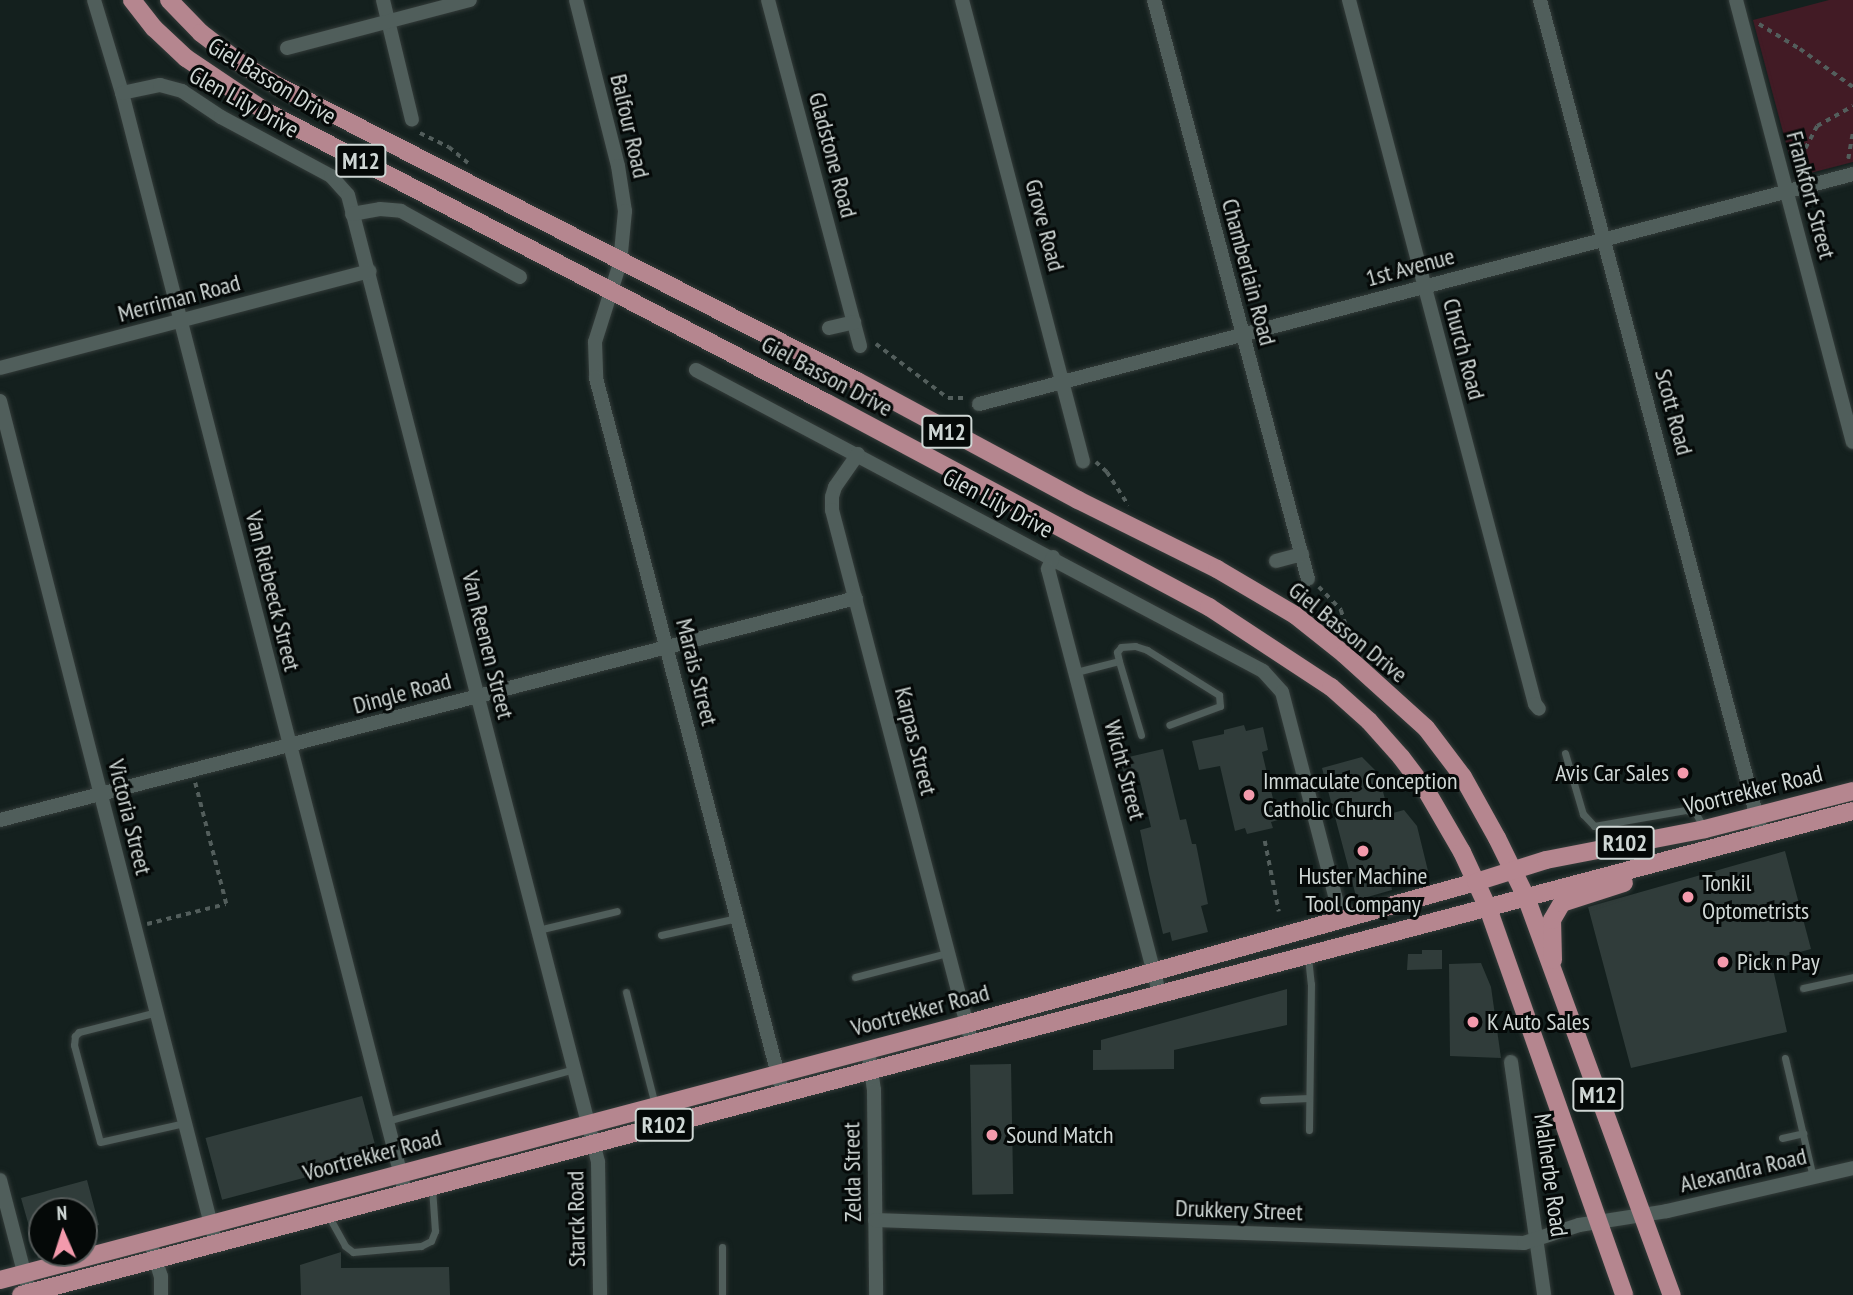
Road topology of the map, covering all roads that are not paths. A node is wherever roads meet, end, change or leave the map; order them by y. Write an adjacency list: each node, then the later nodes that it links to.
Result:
1 (94, 0): 15 (street, Van Riebeeck Street)
2 (132, 0): 26 (main road, Giel Basson Drive / M12)
3 (169, 0): 22 (main road, Giel Basson Drive / M12)
4 (383, 0): 13 (street)
5 (470, 0): 13 (street)
6 (576, 0): 22 (street, Balfour Road)
7 (768, 0): 28 (street, Gladstone Road)
8 (962, 0): 34 (street, Grove Road)
9 (1154, 0): 30 (street, Chamberlain Road)
10 (1349, 0): 25 (street, Church Road)
11 (1540, 0): 21 (street, Scott Road)
12 (1736, 0): 19 (street, Frankfort Street)
13 (388, 22): 14 (street); 16 (street)
14 (287, 48)
15 (122, 93): 18 (street, Glen Lily Drive); 27 (street, Van Riebeeck Street)
16 (410, 124)
17 (1851, 169): 19 (street, 1st Avenue)
18 (338, 181): 20 (street, Van Reenen Street)
19 (1786, 192): 21 (street, 1st Avenue); 37 (street, Frankfort Street)
20 (352, 214): 23 (street, Van Reenen Street); 24 (street)
21 (1603, 240): 25 (street, 1st Avenue); 57 (street, Scott Road)
22 (620, 263): 26 (street, Marais Street); 62 (main road, Giel Basson Drive / M12)
23 (369, 271): 27 (street, Merriman Road); 48 (street, Van Reenen Street)
24 (520, 277)
25 (1425, 287): 30 (street, 1st Avenue); 49 (street, Church Road)
26 (612, 293): 45 (street, Marais Street); 63 (main road, Giel Basson Drive / M12)
27 (180, 321): 32 (street, Merriman Road); 52 (street, Van Riebeeck Street)
28 (854, 322): 29 (street); 31 (street, Gladstone Road)
29 (829, 328)
30 (1243, 336): 34 (street, 1st Avenue); 40 (street, Chamberlain Road)
31 (865, 342)
32 (0, 368)
33 (696, 370): 38 (street, Glen Lily Drive)
34 (1062, 382): 35 (street, 1st Avenue); 39 (street, Grove Road)
35 (975, 400)
36 (0, 401): 55 (street, Victoria Street)
37 (1853, 442)
38 (858, 454): 41 (street, Glen Lily Drive); 44 (street, Karpas Street)
39 (1088, 460)
40 (1302, 554): 42 (street); 43 (street, Chamberlain Road)
41 (1053, 557): 47 (street, Wicht Street); 68 (street, Glen Lily Drive)
42 (1276, 561)
43 (1312, 579)
44 (856, 598): 45 (street, Dingle Road); 71 (street, Karpas Street)
45 (668, 648): 48 (street, Dingle Road); 67 (street, Marais Street)
46 (1119, 661): 47 (lane); 50 (lane); 51 (lane)
47 (1076, 672): 73 (street, Wicht Street)
48 (478, 696): 52 (street, Dingle Road); 69 (street, Van Reenen Street)
49 (1539, 709)
50 (1169, 725)
51 (1141, 735)
52 (289, 746): 55 (street, Dingle Road); 93 (street, Van Riebeeck Street)
53 (1566, 753): 59 (lane)
54 (1853, 791): 57 (main road, Voortrekker Road / R102)
55 (101, 794): 58 (street, Dingle Road); 80 (street, Victoria Street)
56 (1853, 811): 60 (main road, Voortrekker Road / R102)
57 (1758, 816): 59 (main road, Voortrekker Road / R102); 60 (street, Scott Road)
58 (0, 820)
59 (1705, 829): 62 (main road, Voortrekker Road / R102)
60 (1762, 836): 61 (main road, Voortrekker Road / R102)
61 (1660, 862): 64 (main road, Voortrekker Road / R102); 74 (main road)
62 (1513, 870): 63 (main road, Voortrekker Road / R102); 64 (main road, M12)
63 (1476, 882): 65 (main road, M12); 68 (main road, Voortrekker Road / R102)
64 (1526, 897): 65 (main road, Voortrekker Road / R102); 74 (main road, M12)
65 (1488, 908): 72 (main road, Voortrekker Road / R102); 109 (main road, M12)
66 (617, 912): 69 (lane)
67 (737, 918): 70 (lane); 88 (street, Marais Street)
68 (1341, 919): 73 (main road, Voortrekker Road / R102)
69 (537, 931): 86 (street, Van Reenen Street)
70 (661, 935)
71 (947, 953): 75 (lane); 81 (street, Karpas Street)
72 (1308, 956): 79 (main road, Voortrekker Road / R102); 90 (lane)
73 (1154, 971): 79 (street, Wicht Street); 81 (main road, Voortrekker Road / R102)
74 (1553, 974): 107 (main road, M12)
75 (855, 977)
76 (1853, 977): 77 (lane)
77 (1803, 988)
78 (626, 992): 92 (lane)
79 (1160, 995): 82 (main road, Voortrekker Road / R102)
80 (157, 1012): 94 (street, Victoria Street); 94 (lane)
81 (966, 1024): 82 (street, Karpas Street); 83 (main road, Voortrekker Road / R102)
82 (972, 1044): 87 (main road, Voortrekker Road / R102)
83 (868, 1049): 87 (street, Zelda Street); 88 (main road, Voortrekker Road / R102)
84 (1785, 1058): 97 (lane)
85 (1511, 1062): 111 (street, Malherbe Road)
86 (574, 1069): 93 (lane); 95 (street, Van Reenen Street)
87 (873, 1072): 89 (main road, Voortrekker Road / R102); 108 (street, Zelda Street)
88 (777, 1074): 89 (street, Marais Street); 92 (main road, Voortrekker Road / R102)
89 (783, 1094): 99 (main road, Voortrekker Road / R102)
90 (1309, 1098): 91 (lane); 96 (lane)
91 (1263, 1100)
92 (655, 1105): 95 (main road, Voortrekker Road / R102)
93 (387, 1121): 101 (street, Van Riebeeck Street)
94 (185, 1123): 110 (street, Victoria Street)
95 (588, 1123): 99 (street, Starck Road); 101 (main road, Voortrekker Road / R102)
96 (1308, 1130)
97 (1803, 1133): 98 (lane); 102 (lane)
98 (1782, 1138)
99 (593, 1144): 104 (main road, Voortrekker Road / R102); 120 (street, Starck Road)
100 (1853, 1168): 102 (street, Alexandra Road)
101 (400, 1173): 105 (street, Van Riebeeck Street); 110 (main road, Voortrekker Road / R102)
102 (1813, 1178): 107 (street, Alexandra Road)
103 (0, 1180): 116 (street)
104 (432, 1188): 105 (main road, Voortrekker Road / R102); 106 (lane)
105 (406, 1195): 106 (main road, Voortrekker Road / R102)
106 (328, 1215): 113 (main road, Voortrekker Road / R102)
107 (1643, 1215): 109 (street, Alexandra Road); 125 (main road, M12)
108 (876, 1220): 111 (street, Drukkery Street); 122 (street, Zelda Street)
109 (1598, 1222): 111 (street, Drukkery Street); 124 (main road, M12)
110 (211, 1224): 112 (main road, Voortrekker Road / R102); 113 (street, Victoria Street)
111 (1537, 1239): 123 (street, Malherbe Road)
112 (150, 1241): 115 (street); 116 (main road, Voortrekker Road / R102)
113 (216, 1244): 115 (main road, Voortrekker Road / R102)
114 (722, 1247): 121 (lane)
115 (156, 1260): 118 (main road, Voortrekker Road / R102); 119 (street)
116 (24, 1273): 117 (main road, Voortrekker Road / R102); 118 (street)
117 (0, 1280)
118 (25, 1294)
119 (161, 1295)
120 (600, 1295)
121 (722, 1295)
122 (876, 1295)
123 (1544, 1295)
124 (1624, 1295)
125 (1671, 1295)

